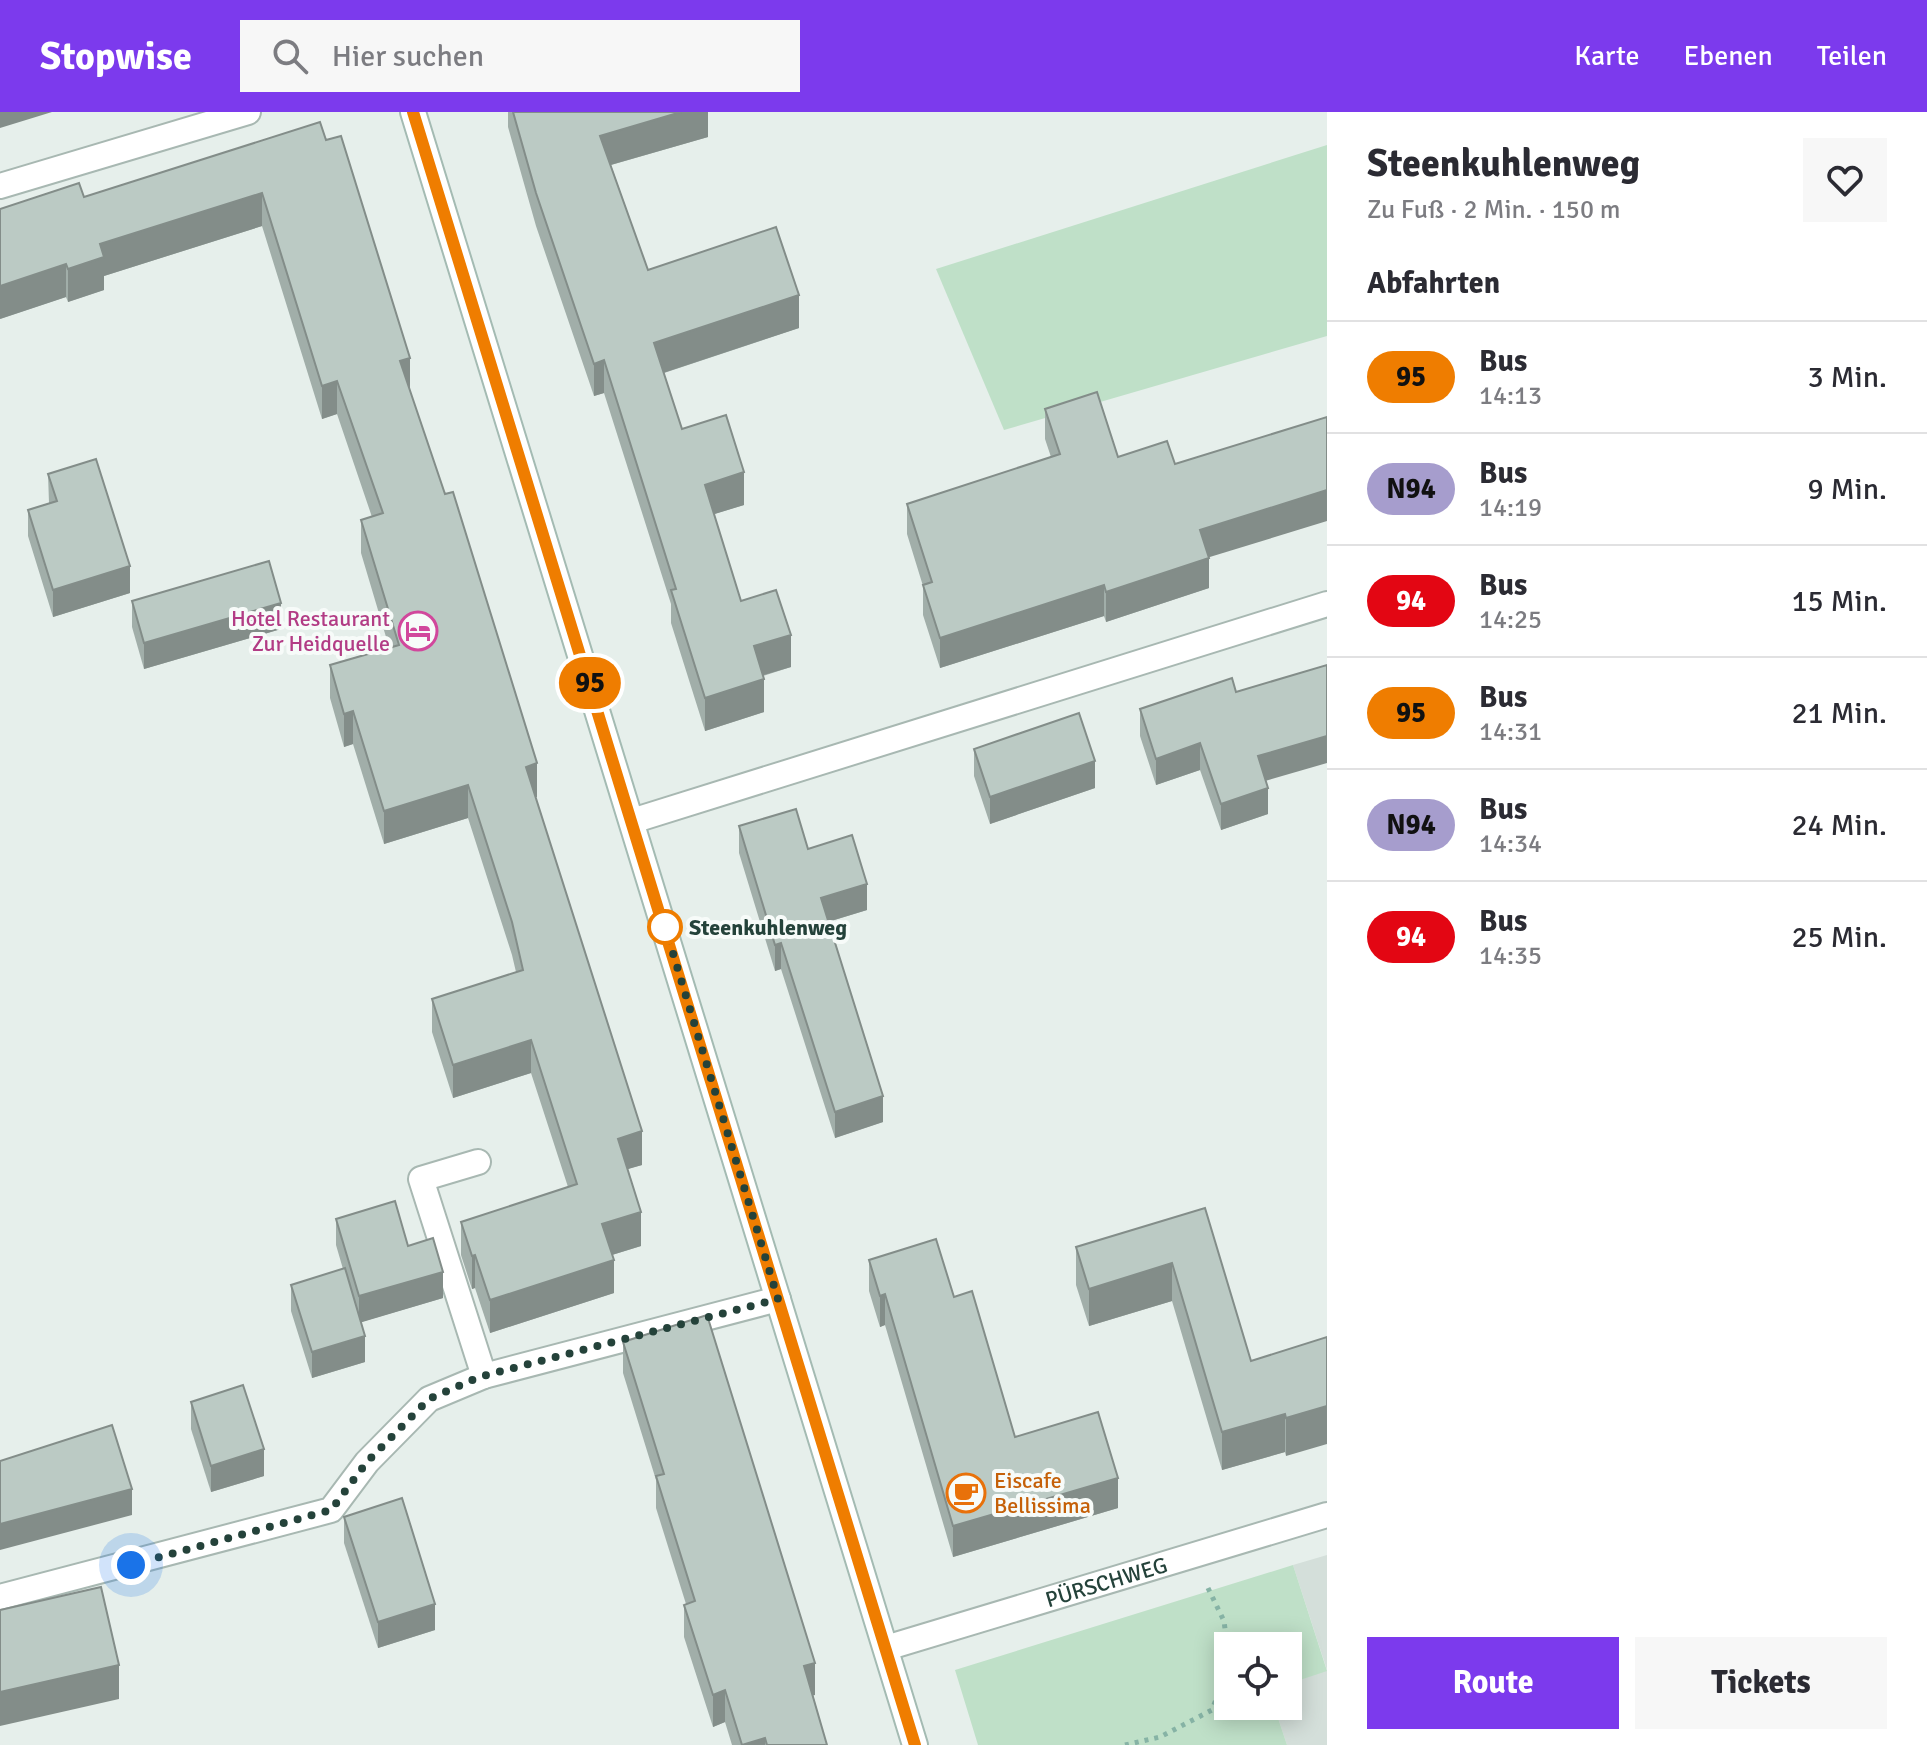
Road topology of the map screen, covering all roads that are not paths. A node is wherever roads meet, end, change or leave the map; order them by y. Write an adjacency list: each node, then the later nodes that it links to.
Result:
1 (248, 112): 3 (street)
2 (413, 112): 5 (street)
3 (0, 186)
4 (1327, 604): 5 (street)
5 (632, 821): 7 (street)
6 (478, 1162): 8 (street)
7 (778, 1299): 8 (street); 11 (street)
8 (484, 1376): 10 (street)
9 (1327, 1515): 11 (street, PÜRSCHWEG)
10 (0, 1597)
11 (886, 1648): 12 (street)
12 (915, 1745)

